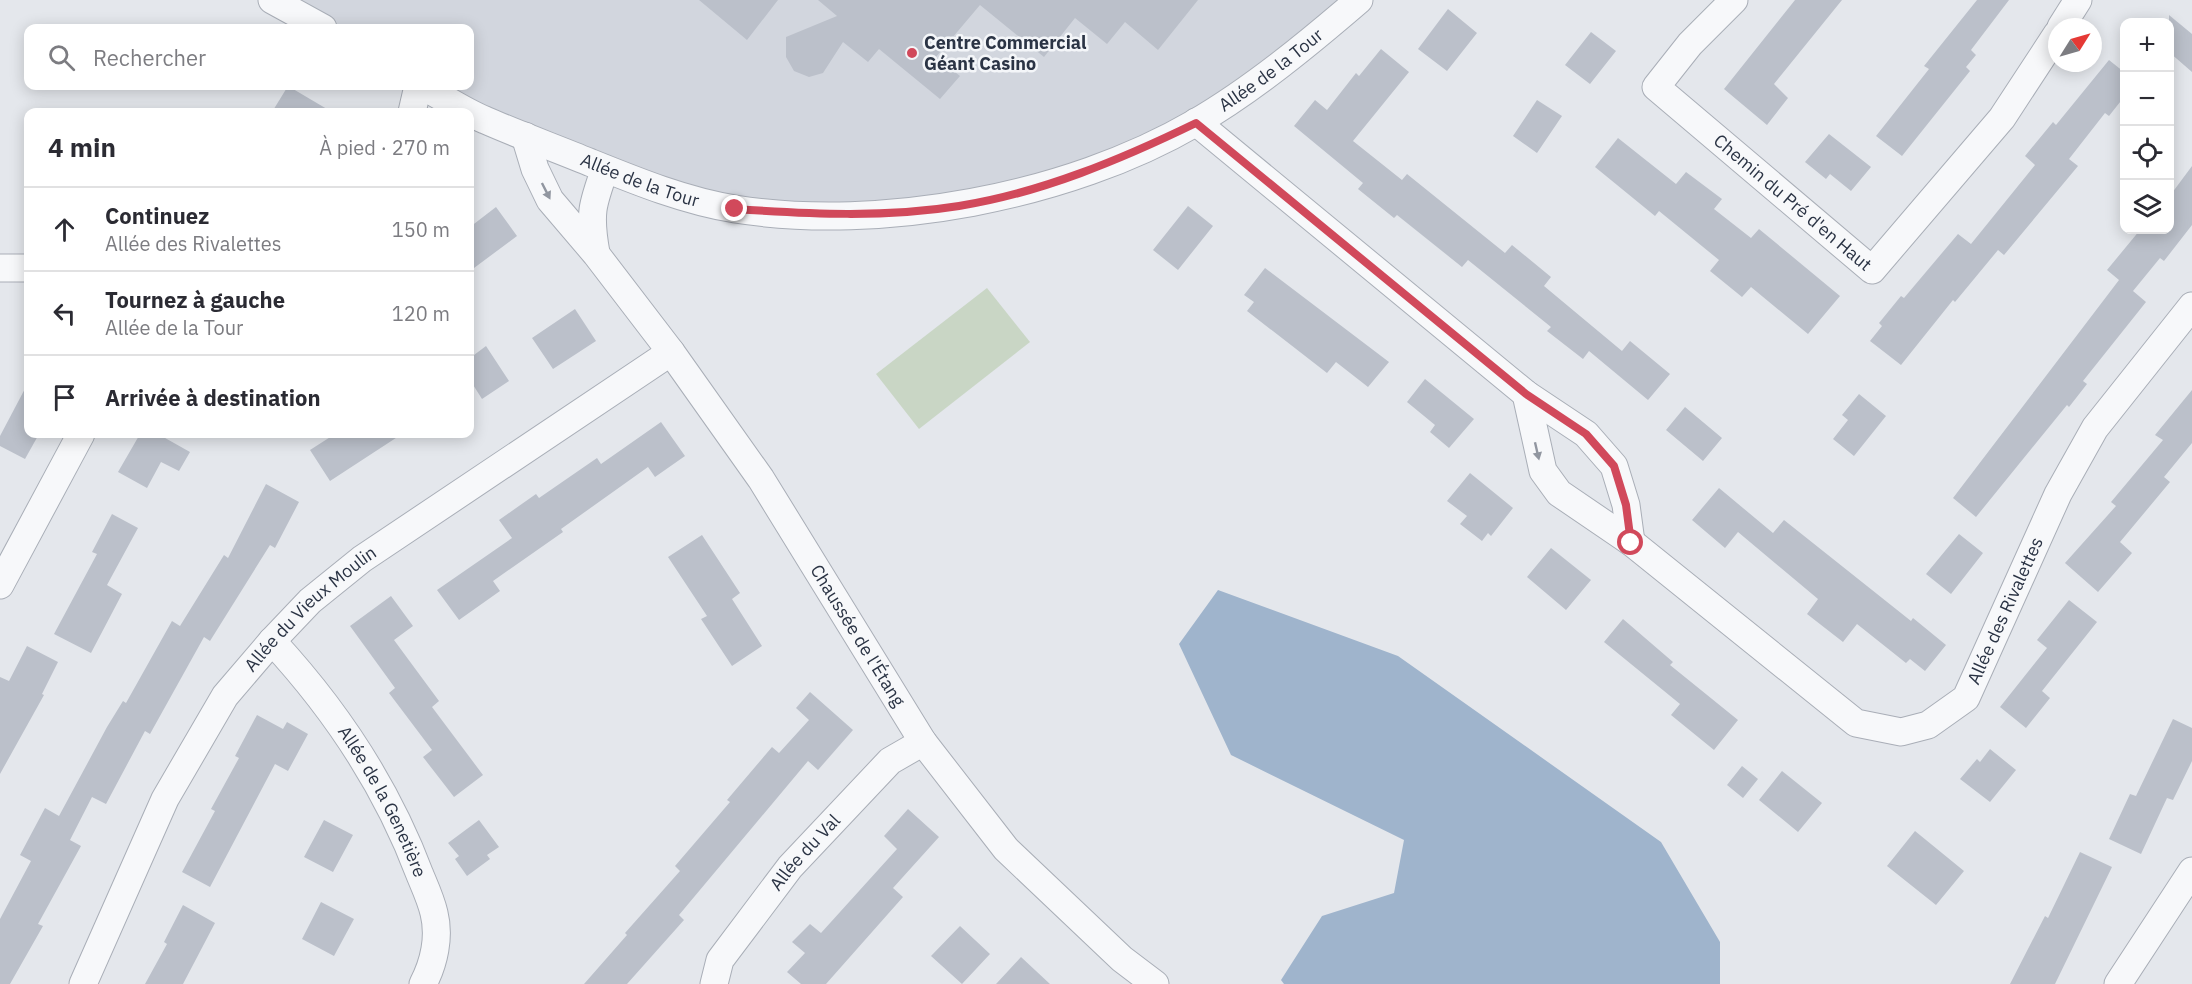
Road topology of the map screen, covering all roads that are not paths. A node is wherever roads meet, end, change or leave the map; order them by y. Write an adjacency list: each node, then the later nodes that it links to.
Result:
1 (272, 0): 6 (street)
2 (1359, 0): 12 (street, Allée de la Tour)
3 (1734, 0): 7 (street, Chemin du Pré d'en Haut)
4 (2078, 0): 5 (street)
5 (2067, 18)
6 (316, 24)
7 (2048, 48)
8 (419, 90): 10 (street)
9 (426, 90): 11 (street, Allée de la Tour)
10 (413, 108)
11 (452, 108)
12 (1196, 123): 15 (street, Allée de la Tour); 21 (street)
13 (476, 124): 14 (street, Allée de la Tour)
14 (525, 136): 15 (street, Allée de la Tour); 16 (street, Chaussée de l'Étang, one-way to 16)
15 (605, 169): 16 (street, Chaussée de l'Étang)
16 (596, 254): 20 (street, Chaussée de l'Étang)
17 (0, 268): 18 (street)
18 (24, 268)
19 (2192, 306): 23 (street, Allée des Rivalettes)
20 (671, 352): 25 (street, Allée du Vieux Moulin); 26 (street, Chaussée de l'Étang)
21 (1526, 394): 23 (street, Allée des Rivalettes, one-way to 23); 23 (street)
22 (79, 438): 24 (street)
23 (1631, 543)
24 (0, 585)
25 (272, 641): 28 (street, Allée du Vieux Moulin); 29 (street, Allée de la Genetière)
26 (923, 742): 30 (street, Allée du Val); 31 (street, Chaussée de l'Étang)
27 (2192, 871): 32 (street)
28 (83, 984)
29 (423, 984)
30 (714, 984)
31 (1155, 984)
32 (2118, 984)

